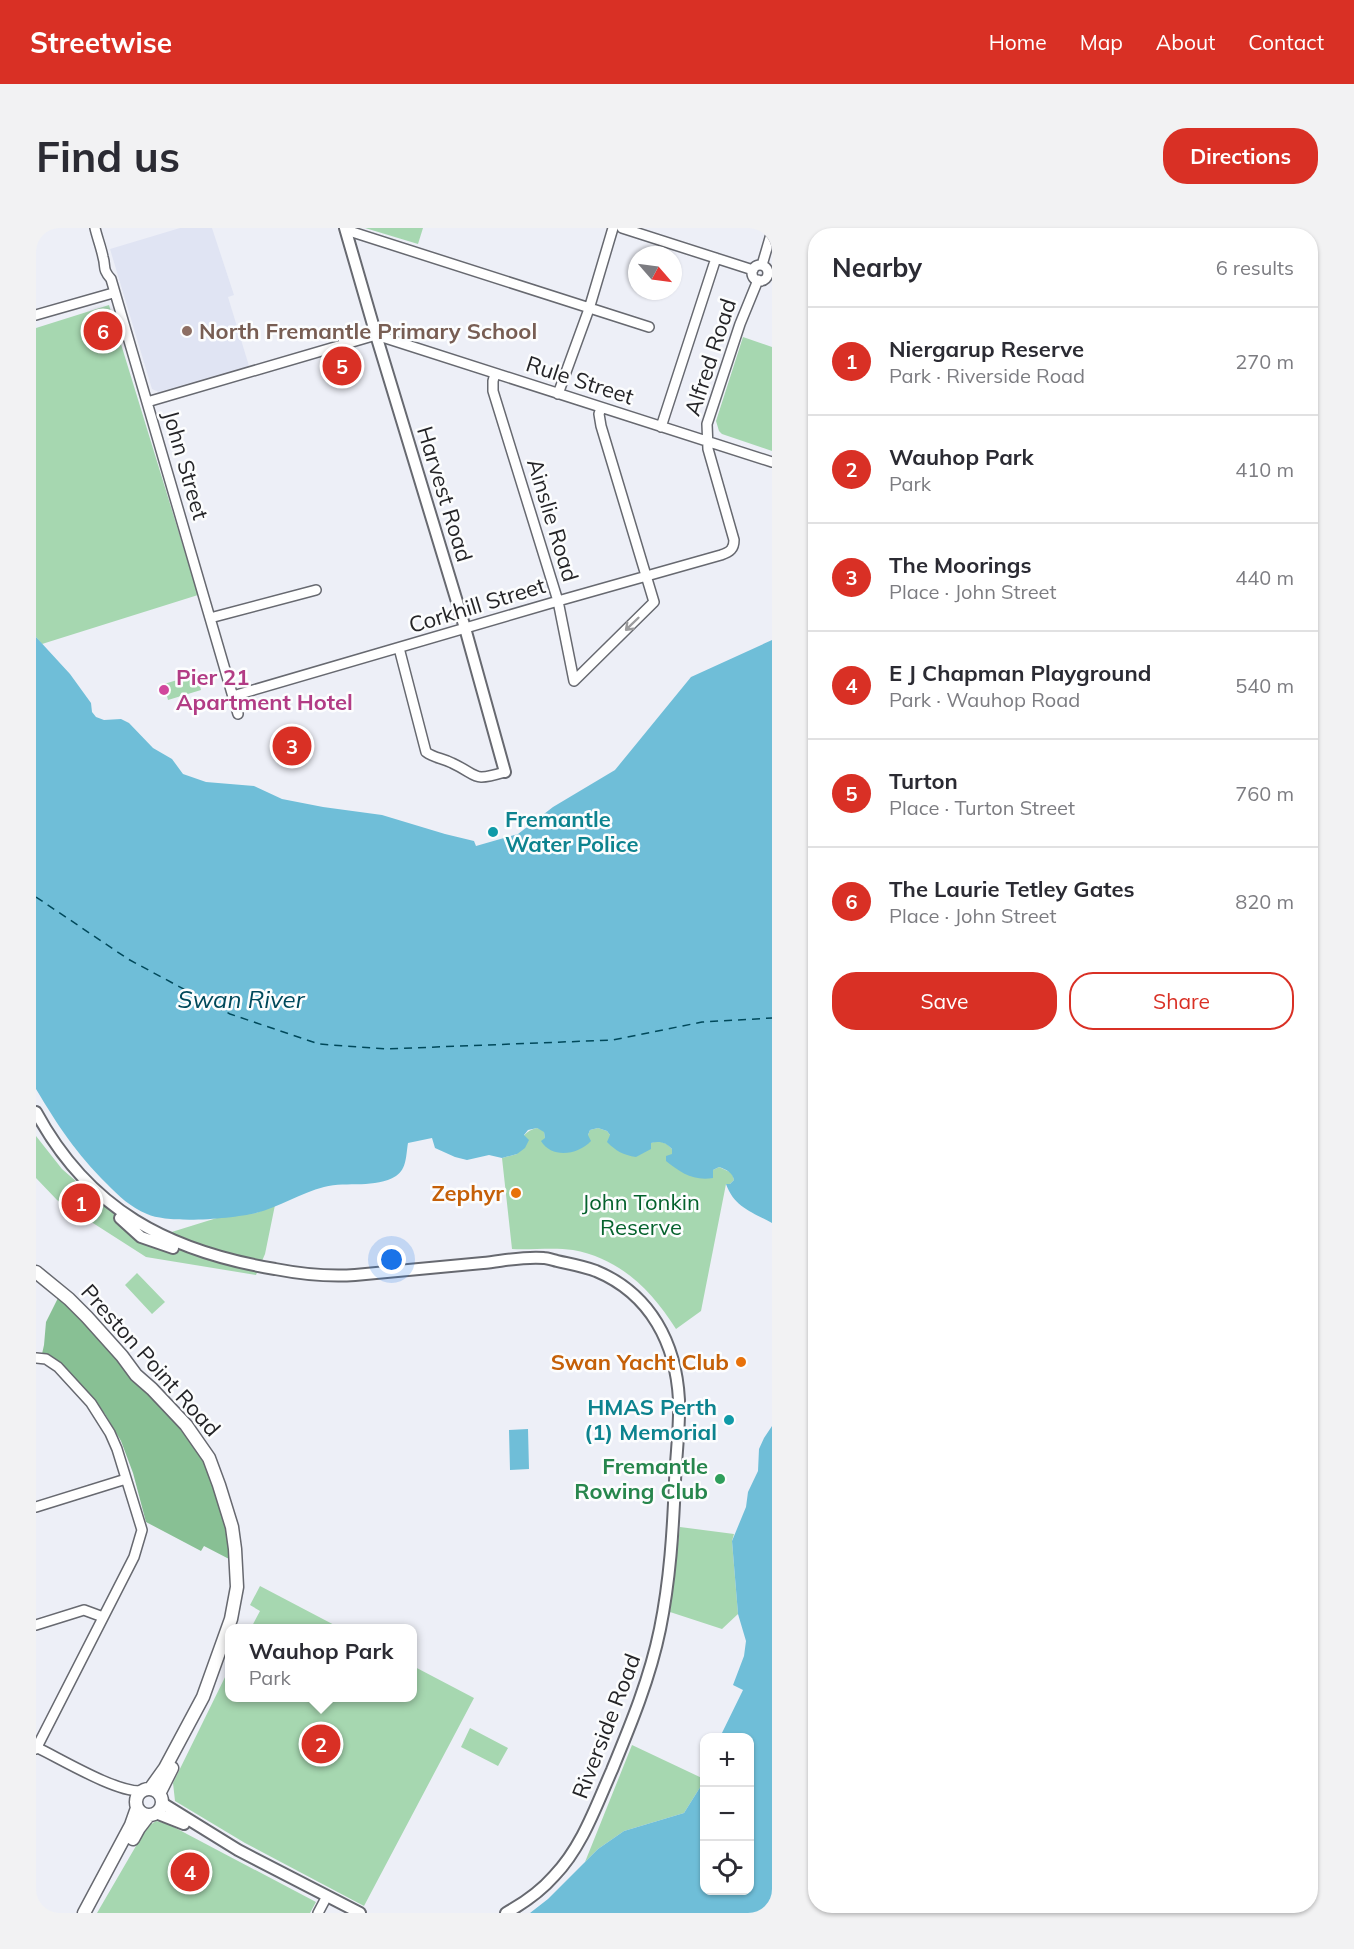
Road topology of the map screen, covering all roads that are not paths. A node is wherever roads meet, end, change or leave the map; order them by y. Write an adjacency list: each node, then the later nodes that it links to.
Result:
1 (94, 228): 11 (street, John Street)
2 (613, 228): 12 (street)
3 (622, 228): 6 (street)
4 (346, 229): 12 (street); 15 (street, Harvest Road)
5 (772, 231): 7 (street)
6 (716, 258): 8 (street); 20 (street)
7 (762, 265): 8 (street); 9 (street)
8 (753, 270): 10 (street)
9 (770, 277): 10 (street)
10 (758, 280): 21 (street, Alfred Road)
11 (113, 293): 13 (street); 18 (street, John Street)
12 (589, 309): 14 (street); 17 (street)
13 (36, 315)
14 (649, 327)
15 (376, 335): 16 (street, Rule Street); 18 (street); 28 (street, Harvest Road)
16 (495, 374): 17 (street, Rule Street); 26 (street, Ainslie Road)
17 (558, 394): 19 (street, Rule Street)
18 (147, 402): 27 (street, John Street)
19 (601, 408): 20 (street, Rule Street); 24 (street)
20 (661, 427): 21 (street, Rule Street)
21 (707, 442): 22 (street, Rule Street); 23 (street, Alfred Road)
22 (772, 462)
23 (731, 551): 24 (street, Corkhill Street)
24 (646, 576): 26 (street, Corkhill Street); 26 (street, Ainslie Road, one-way to 26)
25 (316, 590): 27 (street)
26 (558, 601): 28 (street, Corkhill Street)
27 (210, 618): 30 (street, John Street)
28 (465, 628): 29 (street, Corkhill Street); 32 (street, Harvest Road)
29 (399, 648): 30 (street, Corkhill Street); 32 (street)
30 (233, 696): 31 (street, John Street)
31 (238, 714)
32 (505, 772)
33 (36, 1112): 35 (street, Riverside Road)
34 (36, 1122): 35 (street, Riverside Road)
35 (555, 1261): 54 (street, Riverside Road)
36 (36, 1264): 43 (main road, Preston Point Road)
37 (36, 1272): 42 (main road, Preston Point Road)
38 (36, 1358): 39 (street)
39 (126, 1479): 40 (street); 41 (street)
40 (36, 1507)
41 (103, 1617): 44 (street); 47 (street)
42 (229, 1624)
43 (235, 1624)
44 (36, 1625)
45 (225, 1636): 48 (main road, Preston Point Road)
46 (225, 1654): 48 (main road, Preston Point Road)
47 (36, 1748): 48 (street)
48 (149, 1802): 49 (street); 50 (main road, Preston Point Road); 51 (main road, Preston Point Road)
49 (327, 1896): 52 (street); 53 (street)
50 (84, 1913)
51 (92, 1913)
52 (318, 1913)
53 (360, 1913)
54 (506, 1913)

